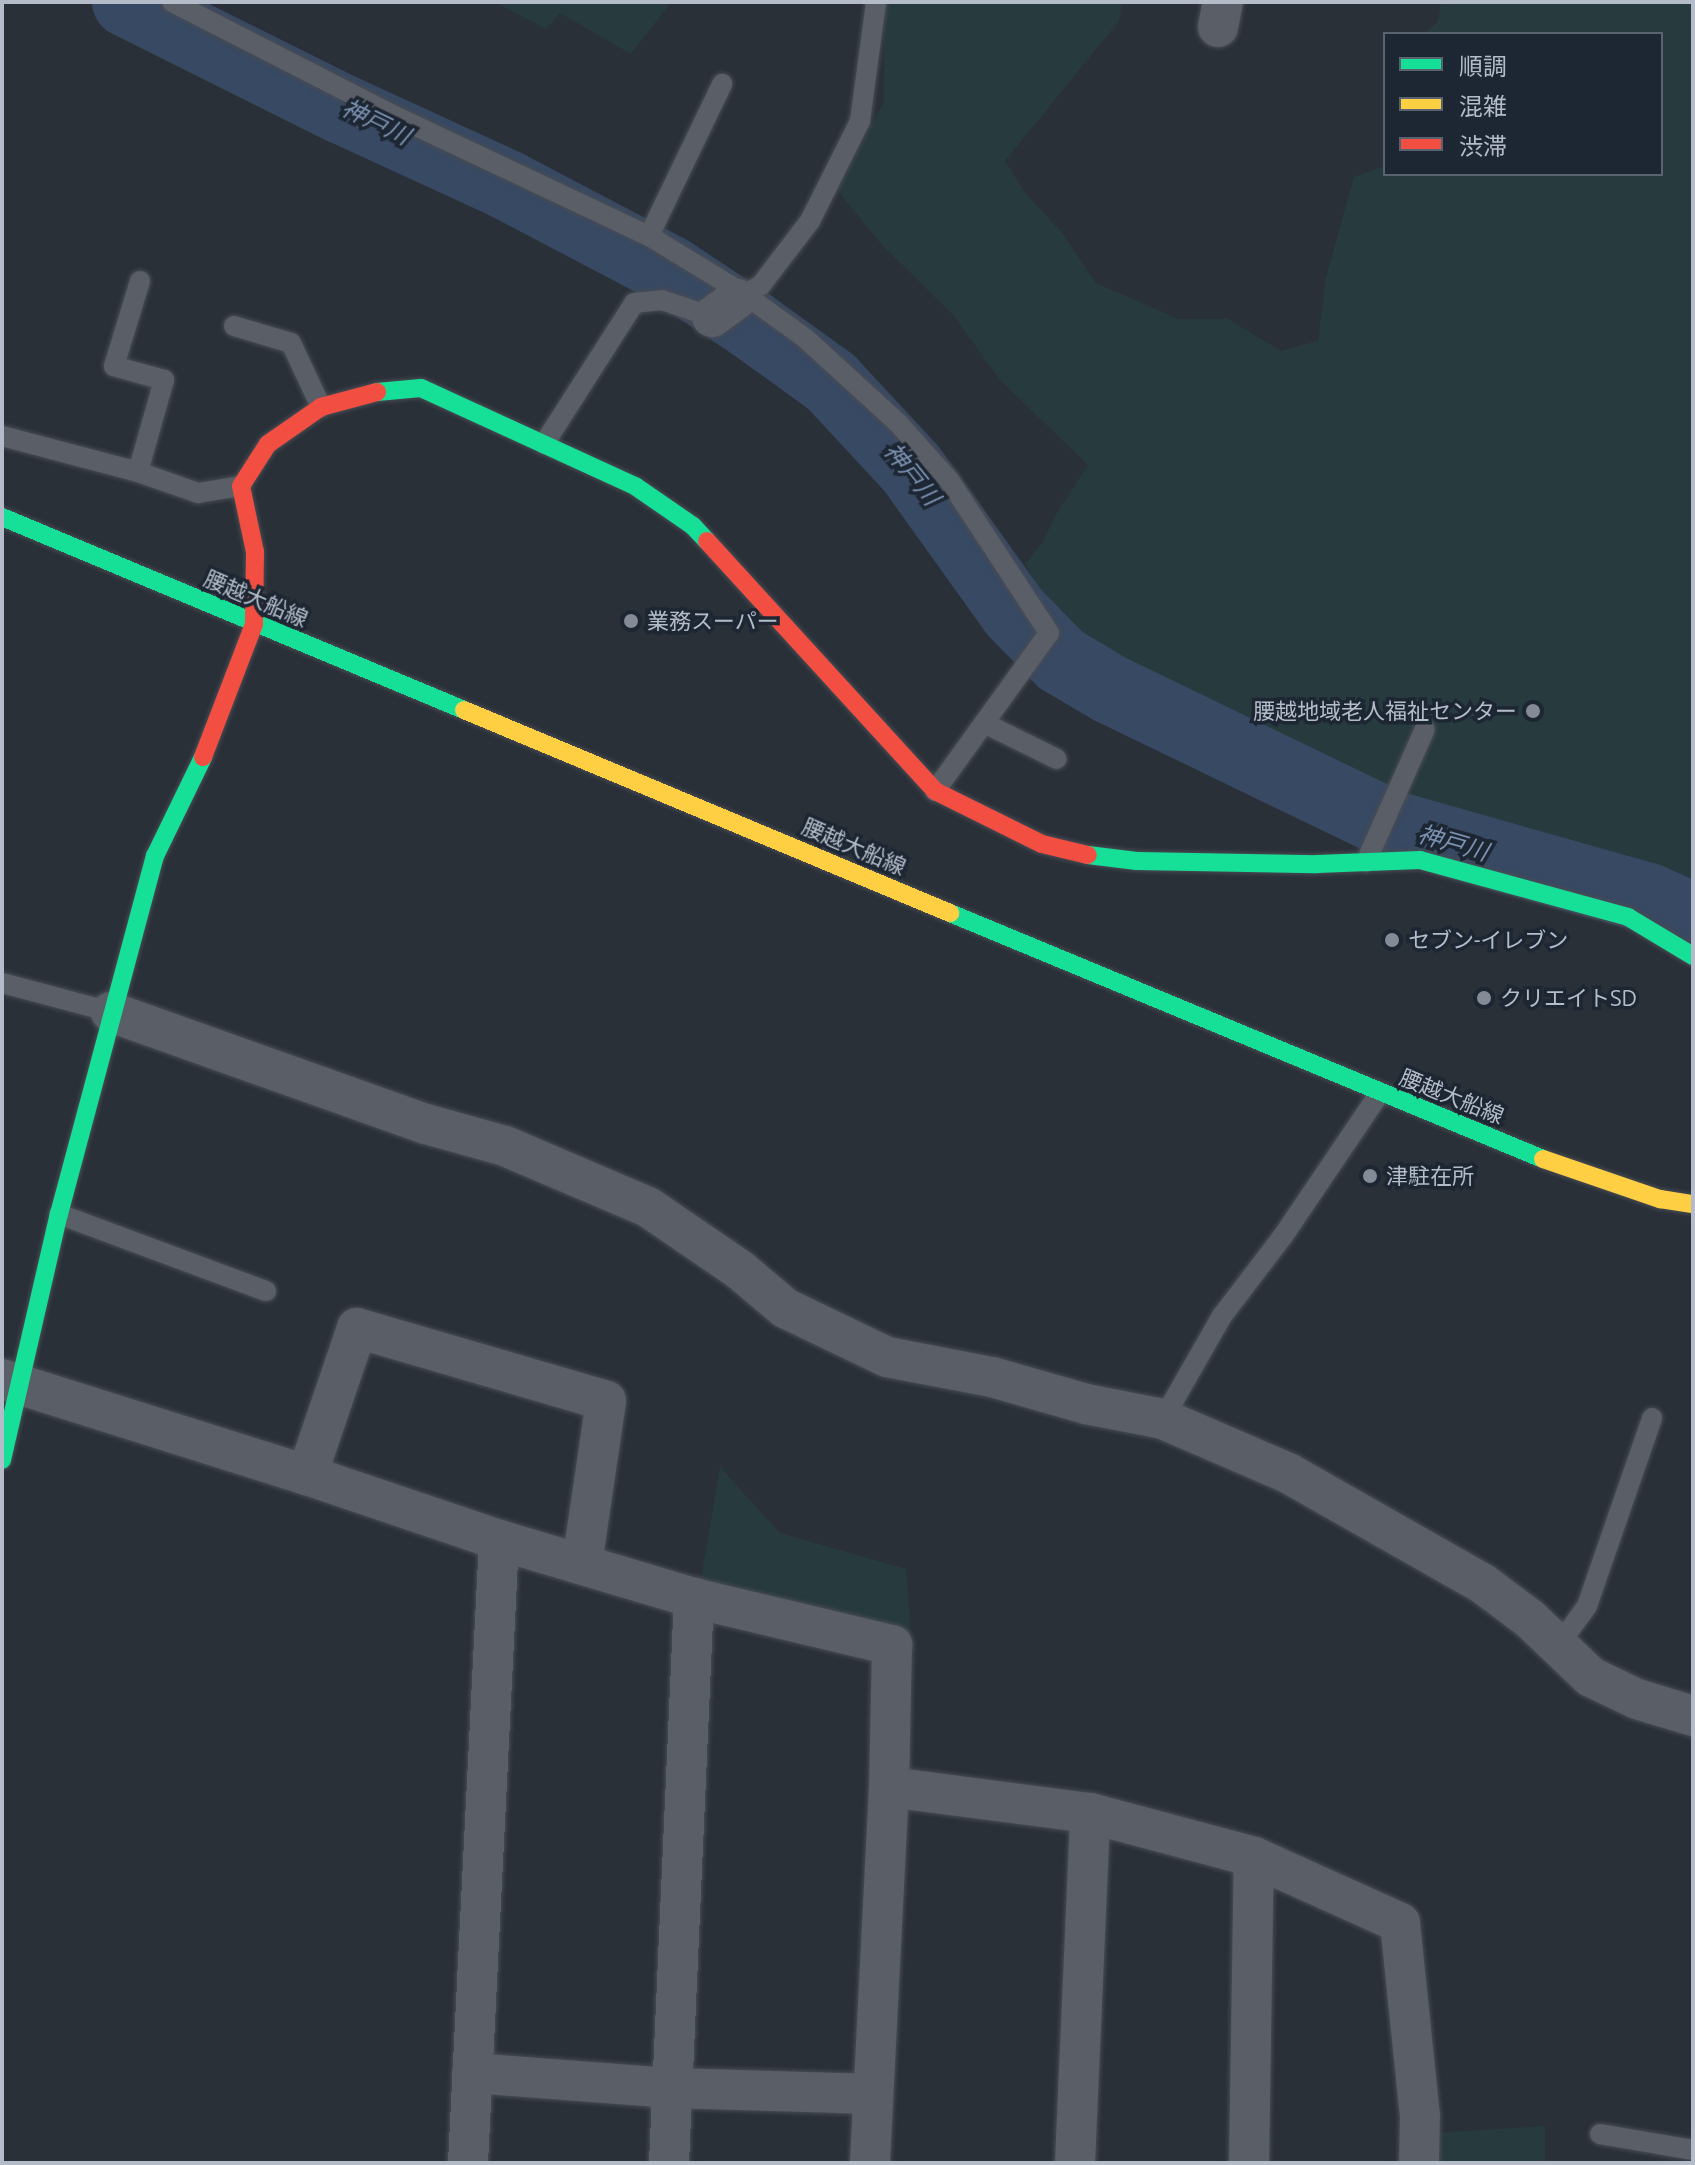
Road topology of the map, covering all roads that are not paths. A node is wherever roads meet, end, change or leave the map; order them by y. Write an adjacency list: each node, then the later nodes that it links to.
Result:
1 (172, 2): 4 (lane)
2 (876, 2): 6 (lane)
3 (722, 84): 4 (lane)
4 (649, 236): 6 (lane)
5 (140, 281): 11 (lane)
6 (731, 303): 10 (lane); 15 (lane)
7 (234, 326): 8 (lane)
8 (321, 407): 10 (street); 12 (street)
9 (2, 436): 11 (lane)
10 (544, 444): 18 (street)
11 (138, 472): 12 (lane)
12 (241, 486): 14 (street)
13 (2, 517): 14 (street, 腰越大船線)
14 (254, 624): 22 (street); 23 (street, 腰越大船線)
15 (984, 723): 17 (lane); 18 (lane)
16 (1425, 729): 19 (lane)
17 (1057, 759)
18 (935, 791): 19 (street)
19 (1366, 862): 20 (street)
20 (1693, 956)
21 (2, 983): 22 (lane)
22 (111, 1012): 25 (street); 29 (street)
23 (1380, 1093): 24 (street, 腰越大船線); 29 (lane)
24 (1693, 1204)
25 (59, 1214): 26 (lane); 27 (street)
26 (266, 1291)
27 (9, 1382): 30 (street); 31 (street)
28 (1652, 1418): 35 (lane)
29 (1163, 1419): 35 (street)
30 (2, 1460)
31 (307, 1475): 32 (street); 33 (street)
32 (499, 1540): 33 (street); 40 (street)
33 (582, 1564): 34 (street)
34 (694, 1598): 37 (street); 41 (street)
35 (1558, 1646): 36 (street)
36 (1693, 1716)
37 (889, 1787): 38 (street); 42 (street)
38 (1090, 1813): 39 (street); 48 (street)
39 (1254, 1857): 49 (street); 50 (street)
40 (472, 2073): 41 (street); 45 (street)
41 (672, 2088): 42 (street); 46 (street)
42 (873, 2094): 47 (street)
43 (1600, 2134): 44 (lane)
44 (1693, 2150)
45 (468, 2163)
46 (669, 2163)
47 (870, 2163)
48 (1075, 2163)
49 (1249, 2163)
50 (1419, 2163)

